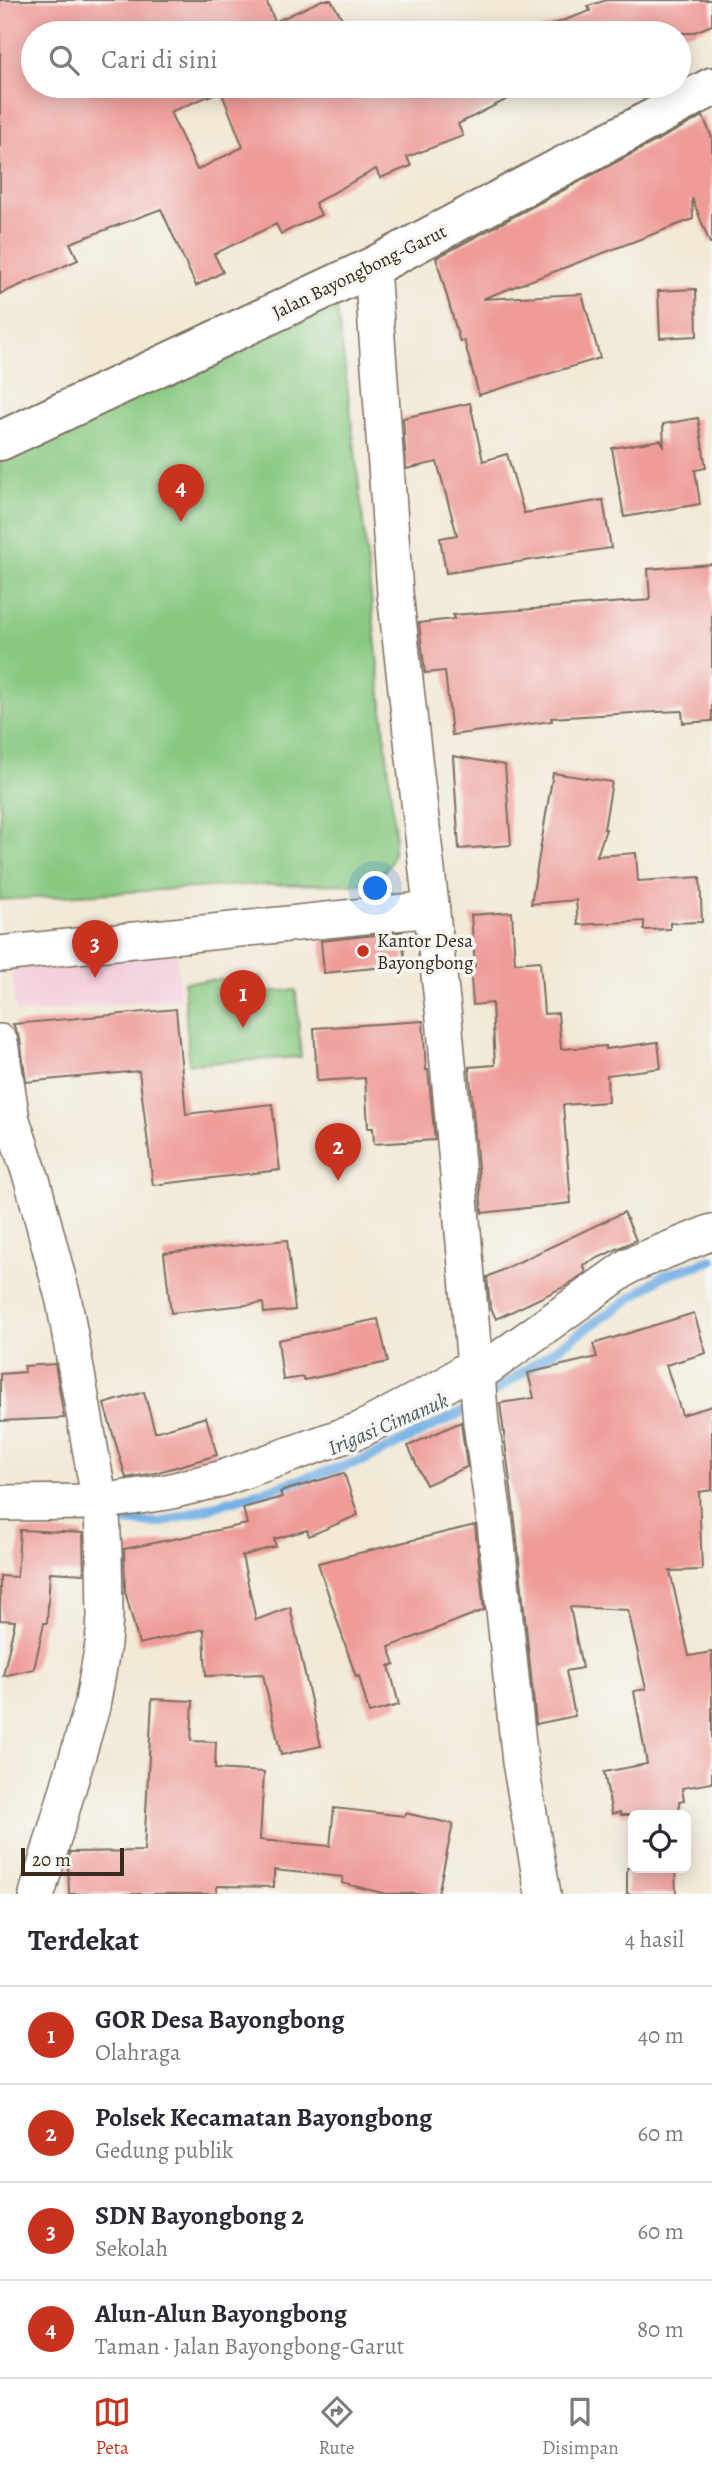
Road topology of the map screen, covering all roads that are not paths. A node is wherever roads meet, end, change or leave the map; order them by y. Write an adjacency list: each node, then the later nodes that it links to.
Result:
1 (712, 87): 2 (main road, Jalan Bayongbong-Garut)
2 (372, 267): 3 (main road, Jalan Bayongbong-Garut); 4 (street)
3 (0, 441)
4 (432, 909): 5 (street); 8 (street)
5 (0, 954)
6 (0, 1042): 10 (street)
7 (712, 1232): 8 (street)
8 (478, 1388): 10 (street); 12 (street)
9 (0, 1503): 10 (street)
10 (100, 1508): 11 (street)
11 (37, 1894)
12 (543, 1894)

